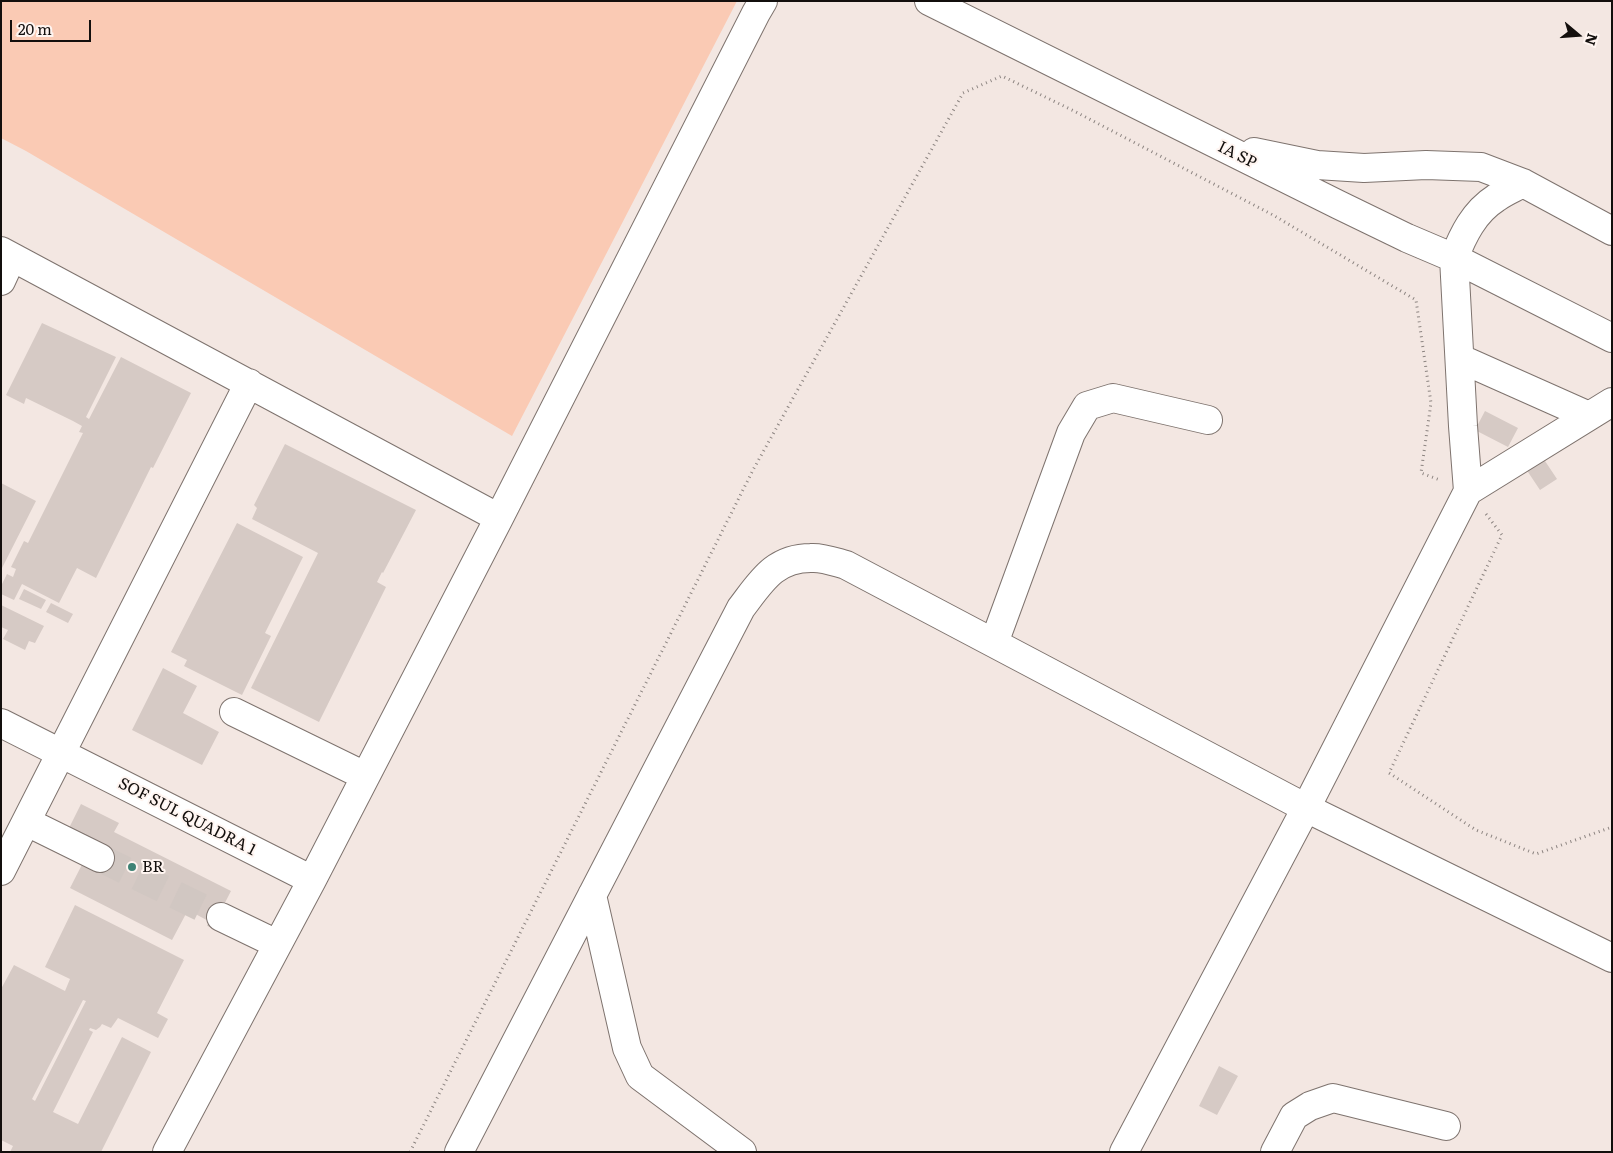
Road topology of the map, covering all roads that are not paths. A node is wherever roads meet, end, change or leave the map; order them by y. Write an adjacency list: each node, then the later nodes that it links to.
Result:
1 (763, 1): 14 (street)
2 (946, 5): 3 (street)
3 (1211, 142): 4 (street, IA SP); 6 (street, IA SP)
4 (1523, 183): 5 (street, IA SP); 6 (street)
5 (1612, 231)
6 (1454, 258): 8 (street, IA SP); 9 (street)
7 (5, 263): 10 (street)
8 (1612, 338)
9 (1461, 359): 11 (street); 13 (street)
10 (249, 383): 14 (street); 18 (street)
11 (1600, 409): 13 (street)
12 (1208, 420): 15 (street)
13 (1468, 491): 20 (street)
14 (499, 518): 19 (street)
15 (994, 643): 20 (street); 25 (street)
16 (234, 712): 19 (street)
17 (1, 723): 18 (street, SOF SUL QUADRA 1)
18 (62, 753): 21 (street); 24 (street, SOF SUL QUADRA 1)
19 (365, 776): 24 (street)
20 (1306, 808): 28 (street); 33 (street)
21 (26, 822): 22 (street); 23 (street)
22 (100, 858)
23 (1, 872)
24 (312, 880): 27 (street)
25 (592, 894): 31 (street); 32 (street)
26 (221, 917): 27 (street)
27 (278, 944): 30 (street)
28 (1612, 958)
29 (1446, 1126): 34 (street)
30 (167, 1152)
31 (459, 1152)
32 (742, 1152)
33 (1124, 1152)
34 (1275, 1152)

